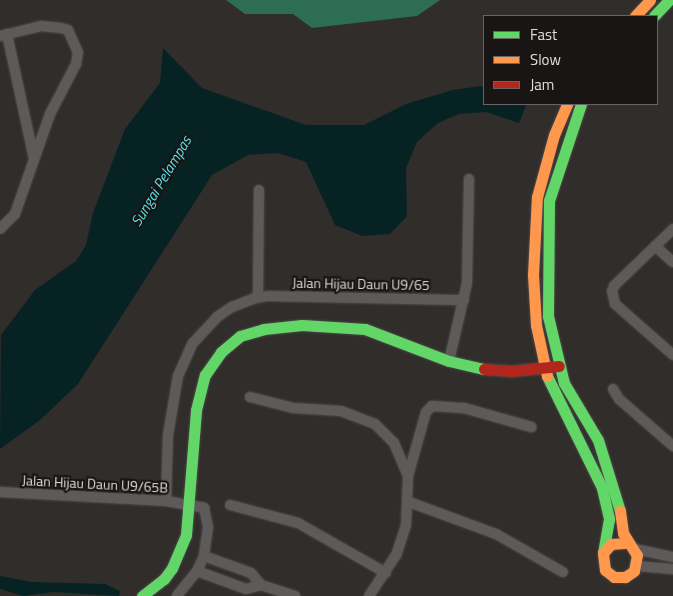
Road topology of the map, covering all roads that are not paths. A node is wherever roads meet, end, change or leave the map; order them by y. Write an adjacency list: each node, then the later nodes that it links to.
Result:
1 (650, 0): 3 (street)
2 (669, 0): 4 (street)
3 (635, 15)
4 (655, 15)
5 (4, 35): 8 (street); 8 (street)
6 (568, 105): 20 (street)
7 (581, 105): 19 (street)
8 (34, 159): 11 (street)
9 (469, 179): 16 (street)
10 (259, 190): 15 (street)
11 (3, 222)
12 (673, 230): 13 (street)
13 (655, 246): 14 (street); 17 (street)
14 (673, 262)
15 (258, 298): 16 (street, Jalan Hijau Daun U9/65); 27 (street, Jalan Hijau Daun U9/65)
16 (464, 300): 18 (street)
17 (673, 355)
18 (449, 361): 20 (street); 29 (street)
19 (559, 366): 20 (street); 31 (street)
20 (546, 368): 32 (street)
21 (612, 389): 24 (street)
22 (250, 397): 25 (street)
23 (531, 427): 25 (street)
24 (673, 446)
25 (408, 476): 28 (street)
26 (0, 492): 27 (street, Jalan Hijau Daun U9/65B)
27 (166, 501): 29 (street, Jalan Hijau Daun U9/65B)
28 (409, 502): 38 (street); 39 (street)
29 (189, 504): 33 (street); 41 (street)
30 (230, 505): 39 (street)
31 (631, 546): 32 (street); 34 (street); 35 (street)
32 (603, 552): 35 (street)
33 (204, 556): 37 (street); 40 (street)
34 (673, 557)
35 (637, 566): 36 (street)
36 (673, 569)
37 (197, 571): 40 (street); 42 (street)
38 (563, 572)
39 (386, 573): 44 (street)
40 (261, 585): 43 (street)
41 (142, 596)
42 (177, 596)
43 (295, 596)
44 (369, 596)

